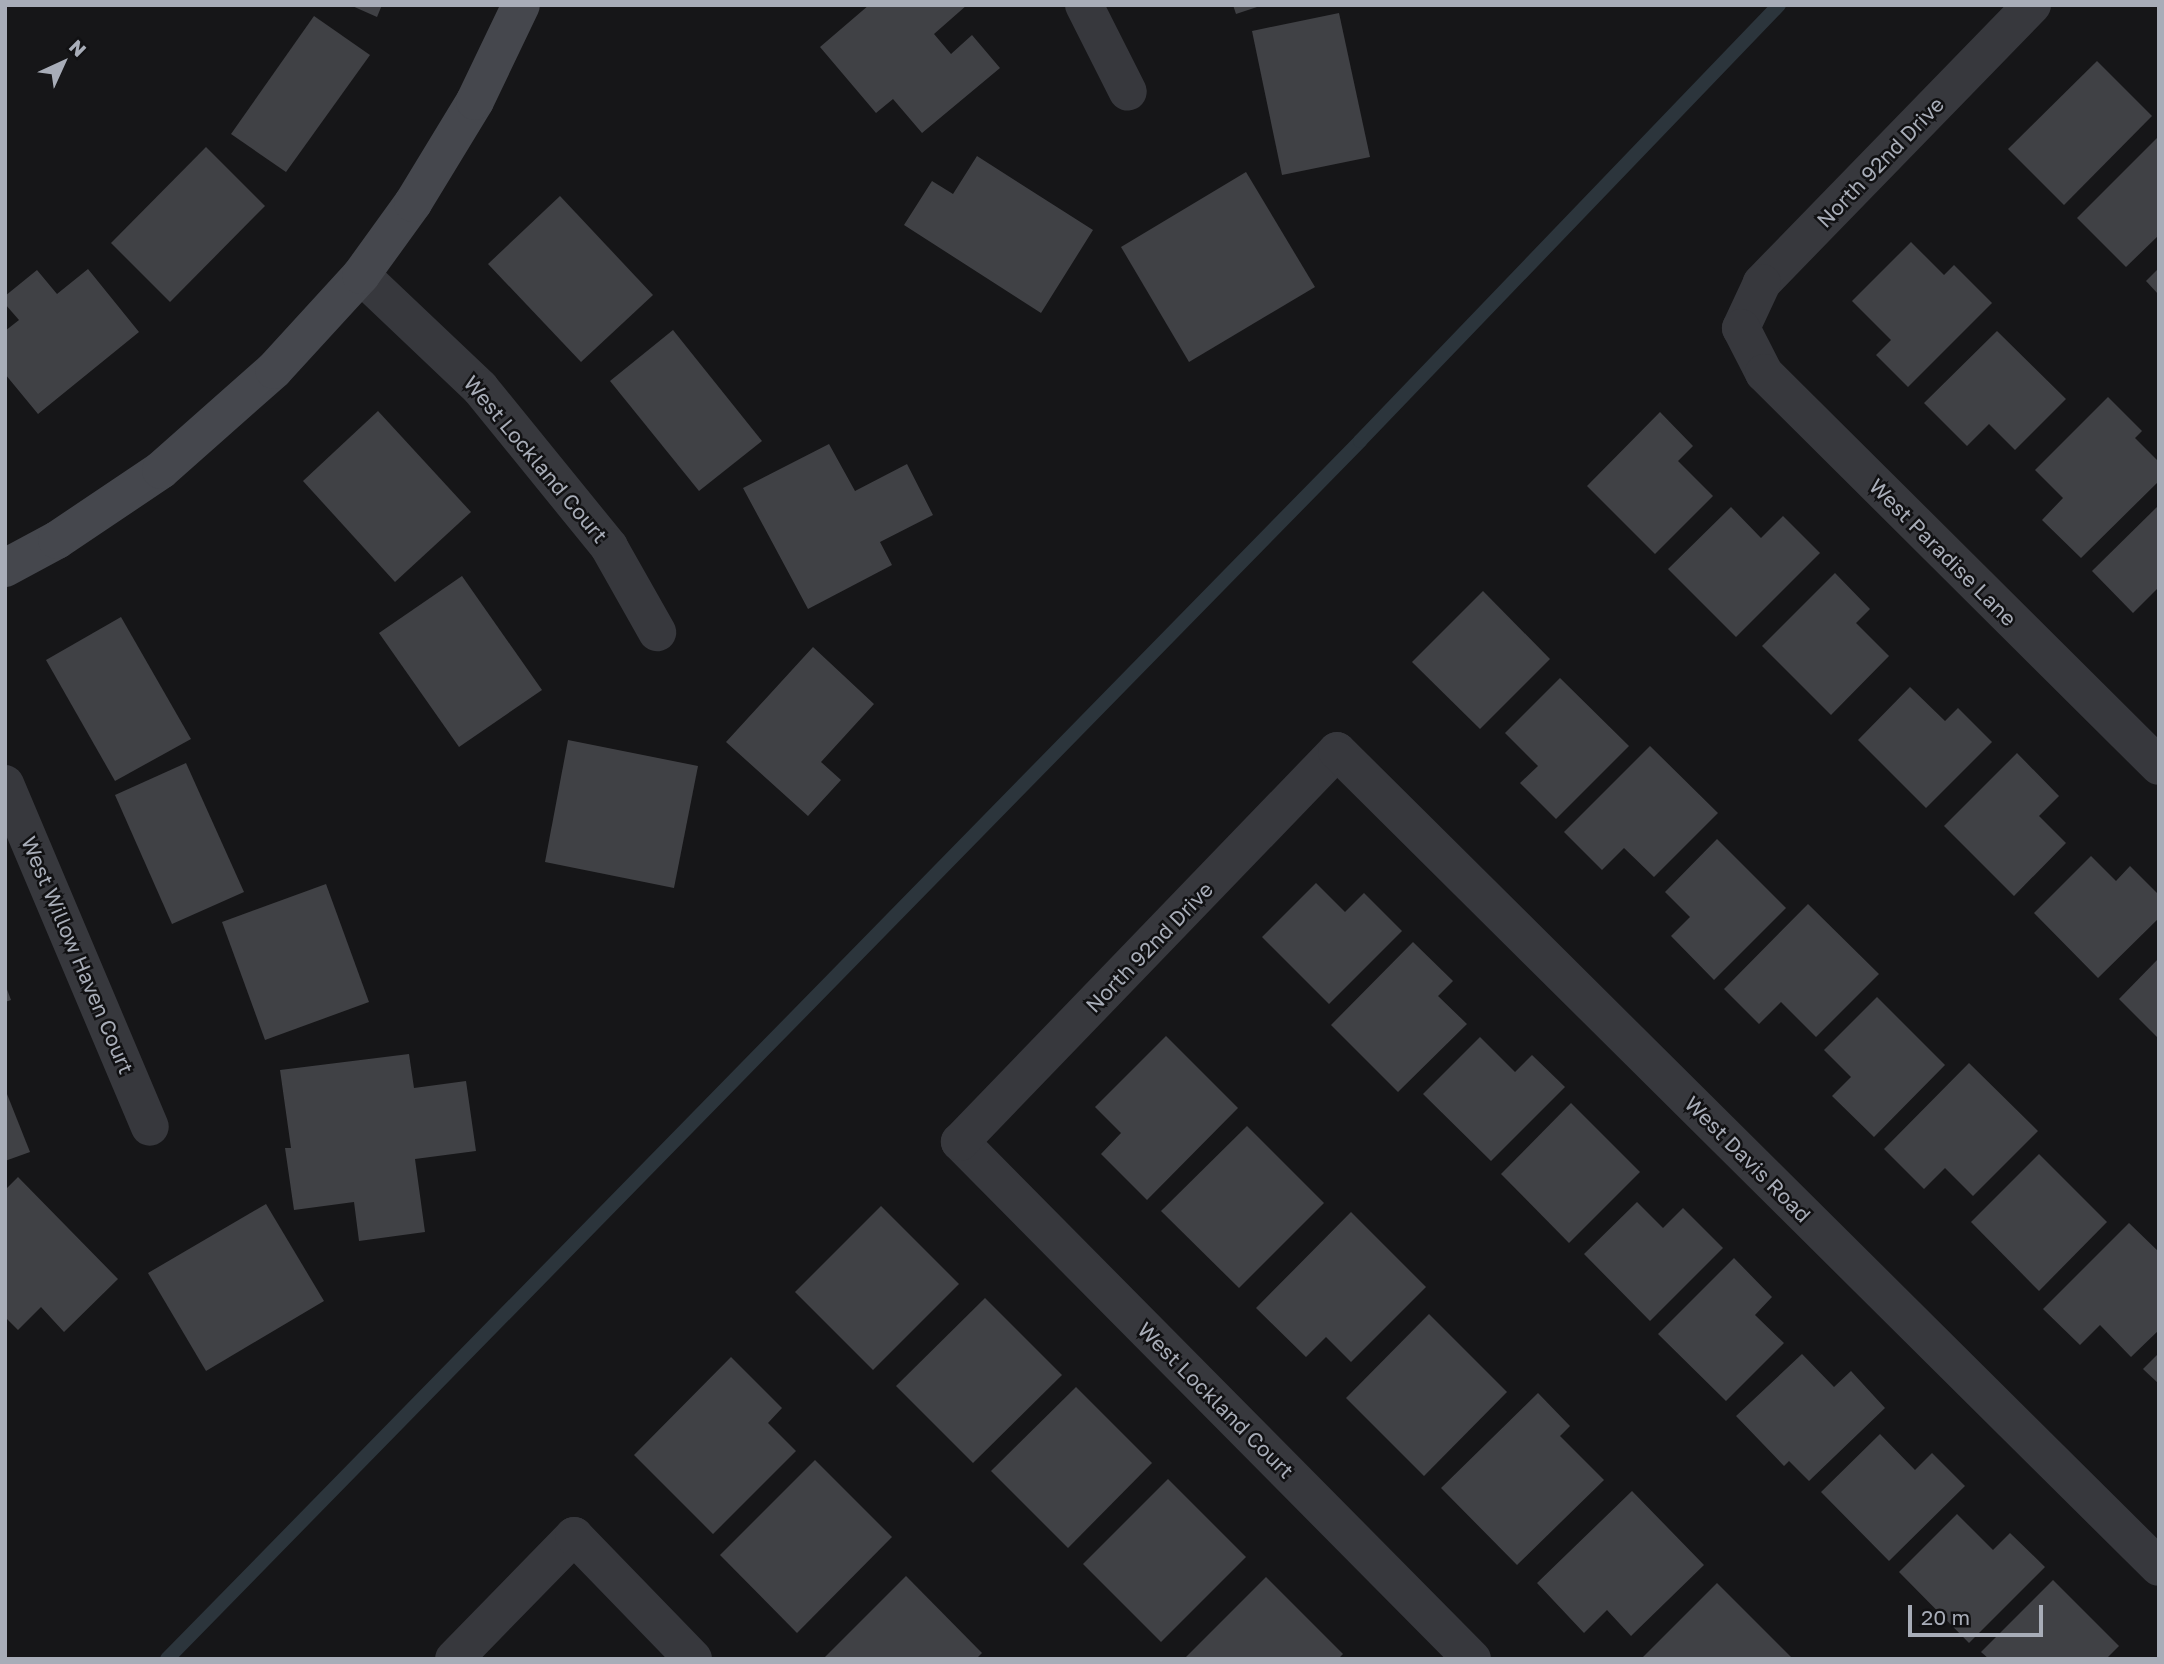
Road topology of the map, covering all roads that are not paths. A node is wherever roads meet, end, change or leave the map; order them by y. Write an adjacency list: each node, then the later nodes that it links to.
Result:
1 (521, 5): 5 (street)
2 (1084, 5): 4 (street)
3 (2032, 5): 6 (street, North 92nd Drive)
4 (1128, 92)
5 (361, 275): 7 (street); 8 (street, West Lockland Court)
6 (1741, 328): 10 (street, West Paradise Lane)
7 (5, 568)
8 (657, 632)
9 (1337, 751): 13 (street, North 92nd Drive); 14 (street, West Davis Road)
10 (2159, 766)
11 (5, 783): 12 (street, West Willow Haven Court)
12 (150, 1127)
13 (960, 1142): 17 (street, West Lockland Court)
14 (2159, 1567)
15 (454, 1659): 16 (street)
16 (693, 1659)
17 (1472, 1659)

